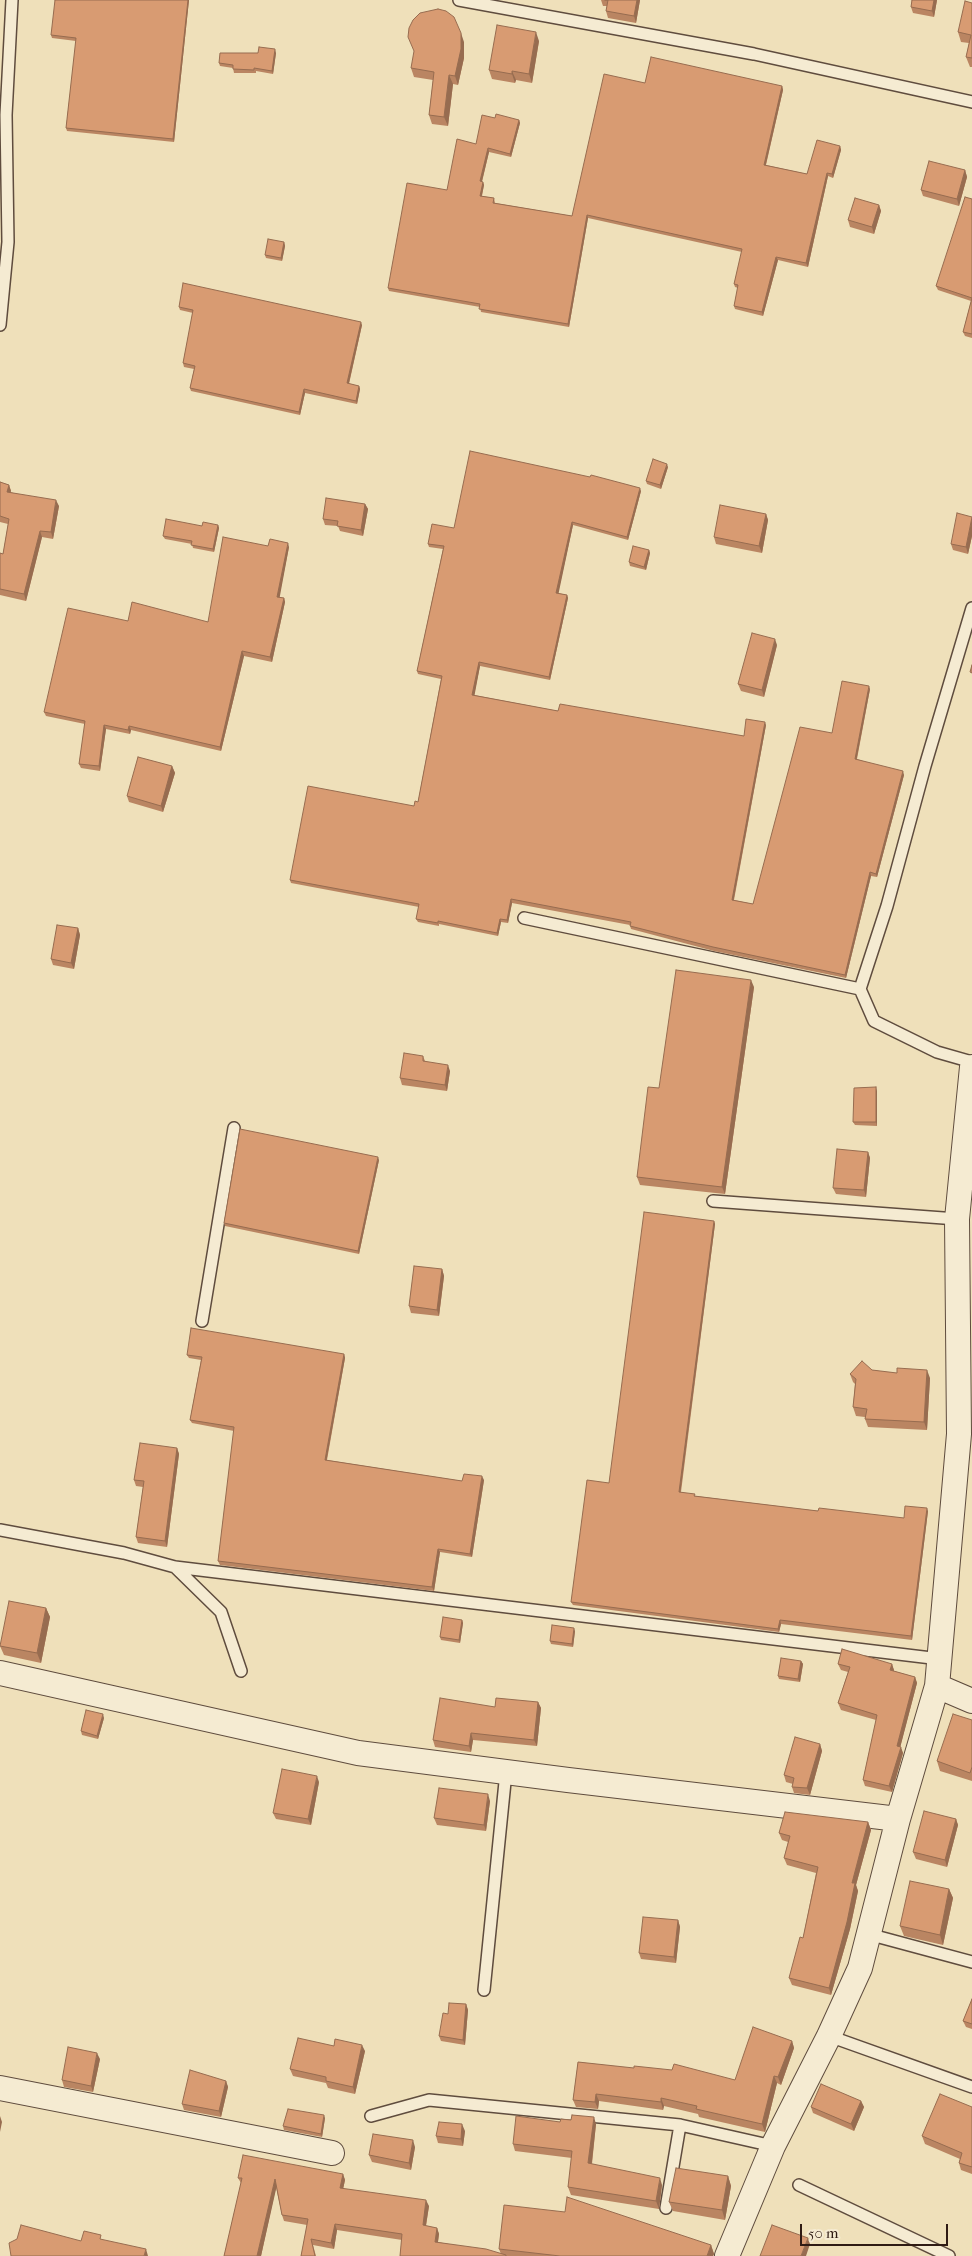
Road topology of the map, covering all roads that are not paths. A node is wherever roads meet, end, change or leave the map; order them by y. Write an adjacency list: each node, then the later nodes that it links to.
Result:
1 (12, 0): 4 (lane)
2 (459, 0): 3 (lane)
3 (972, 102)
4 (0, 326)
5 (972, 608): 7 (lane)
6 (524, 918): 7 (lane)
7 (860, 989): 8 (lane)
8 (972, 1062)
9 (972, 1067): 12 (street)
10 (234, 1128): 13 (lane)
11 (713, 1201): 12 (lane)
12 (957, 1219): 16 (street)
13 (202, 1321)
14 (0, 1530): 15 (lane)
15 (175, 1567): 16 (lane); 17 (lane)
16 (940, 1658): 19 (street)
17 (241, 1671)
18 (0, 1673): 21 (street)
19 (937, 1686): 20 (street); 22 (street)
20 (972, 1702)
21 (506, 1772): 22 (street); 25 (lane)
22 (898, 1819): 23 (street)
23 (868, 1934): 24 (lane); 26 (street)
24 (972, 1962)
25 (484, 1990)
26 (830, 2036): 27 (lane); 31 (street)
27 (972, 2087)
28 (0, 2088): 32 (street)
29 (371, 2116): 30 (lane)
30 (680, 2125): 31 (lane); 34 (lane)
31 (773, 2146): 35 (street)
32 (332, 2153)
33 (799, 2185): 36 (lane)
34 (666, 2208)
35 (728, 2256)
36 (949, 2256)

